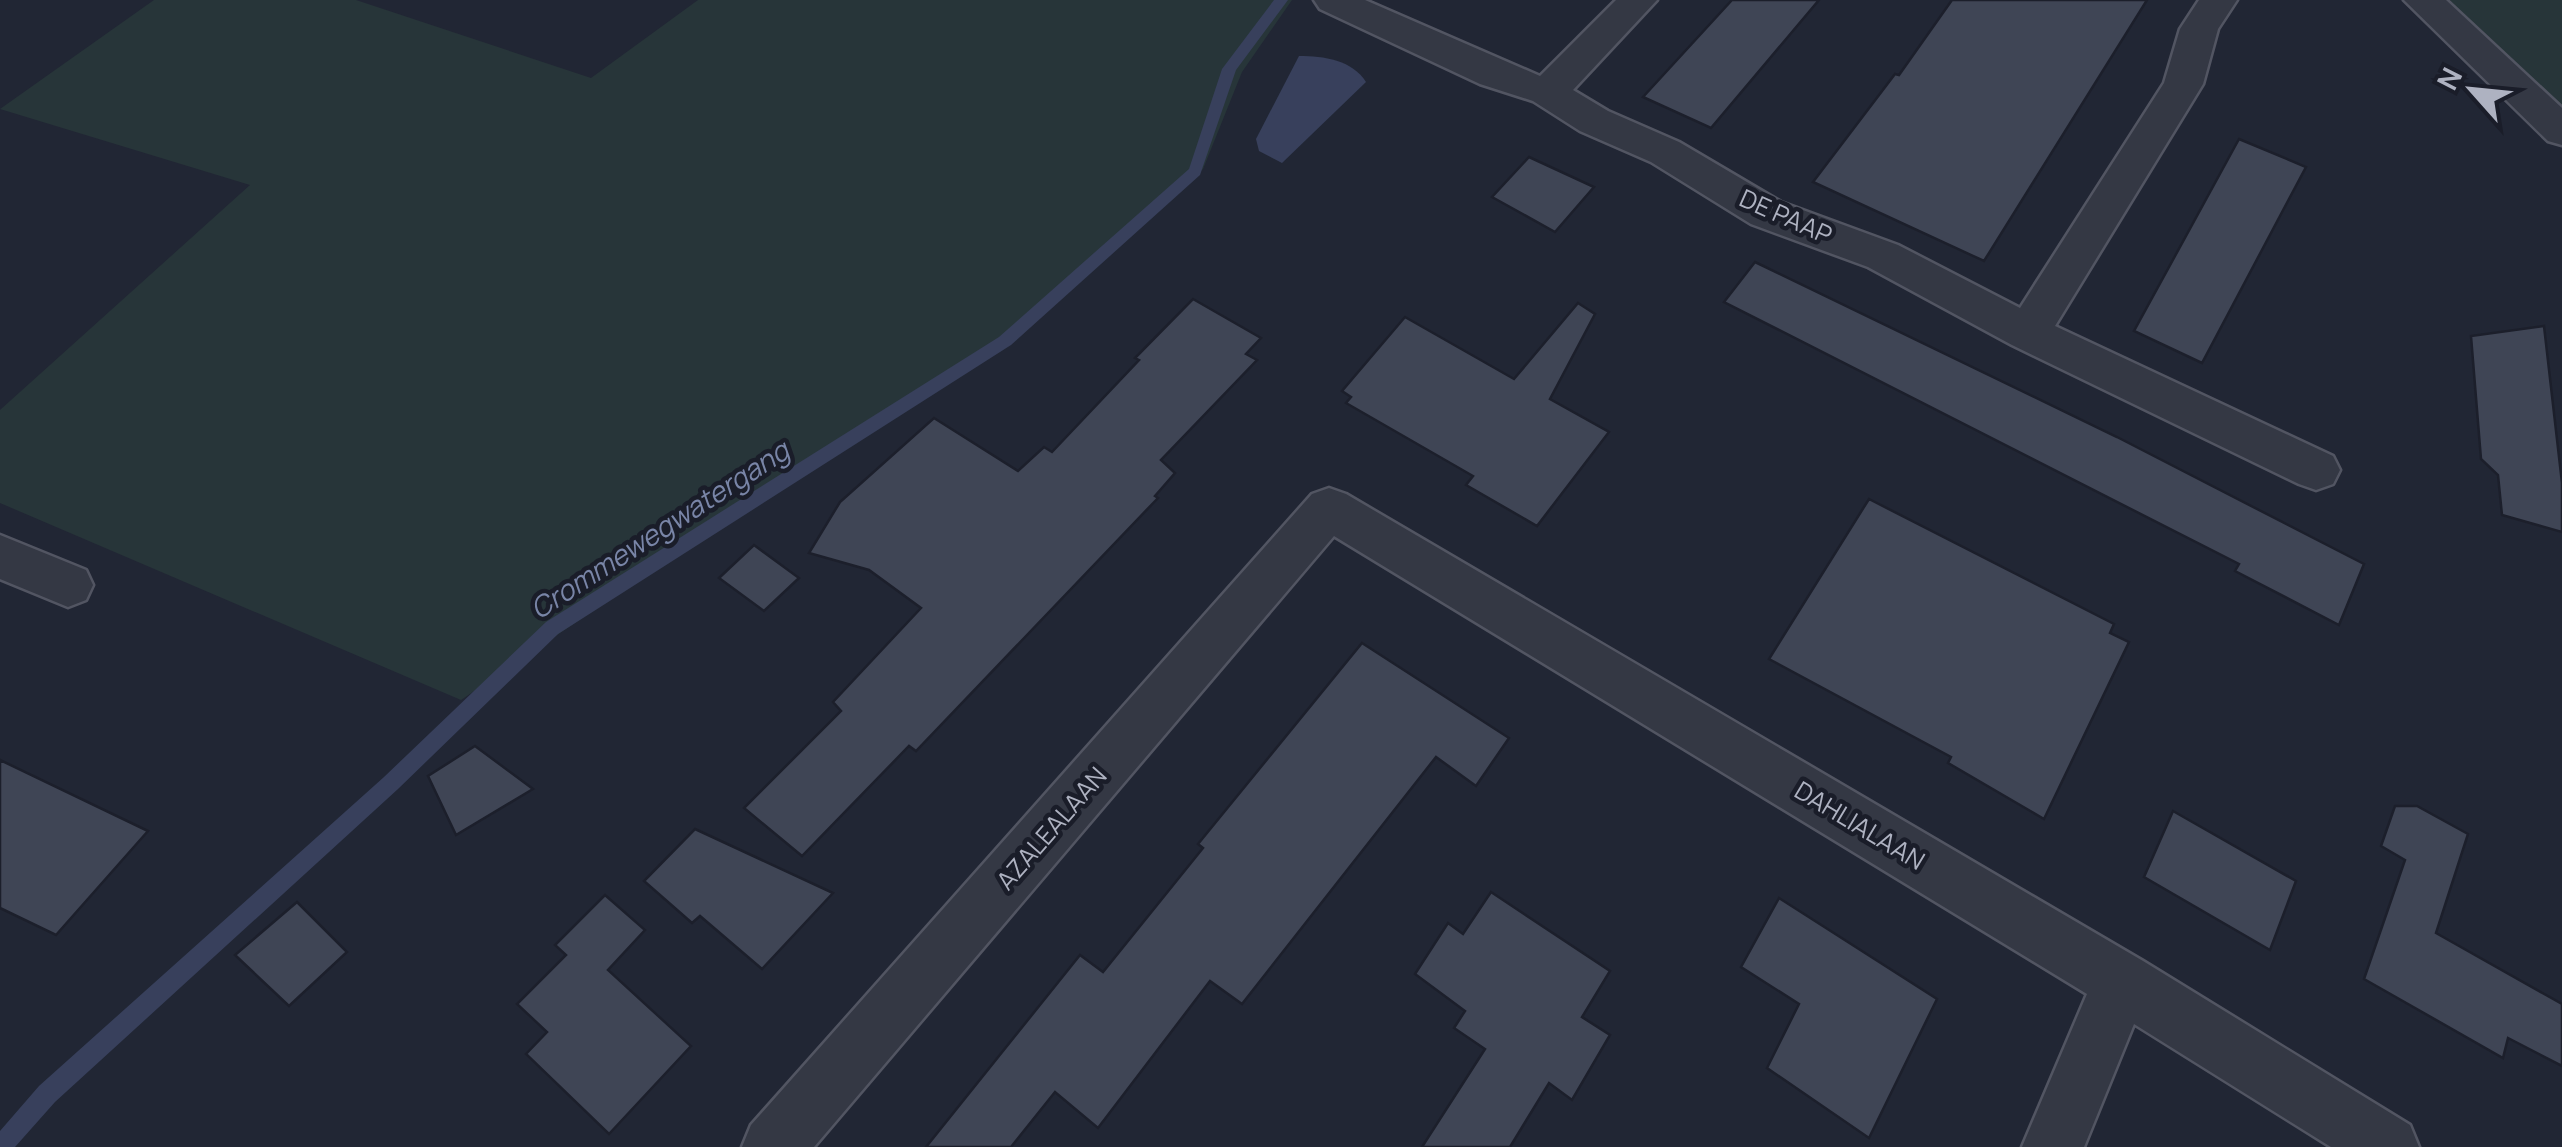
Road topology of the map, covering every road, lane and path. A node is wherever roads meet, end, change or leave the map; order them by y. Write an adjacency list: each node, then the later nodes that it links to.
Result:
1 (1334, 0): 5 (street, DE PAAP)
2 (1638, 0): 5 (street)
3 (2218, 0): 7 (street)
4 (2423, 0): 6 (street)
5 (1547, 92): 7 (street, DE PAAP)
6 (2562, 132)
7 (2028, 333): 8 (street, DE PAAP)
8 (2316, 470)
9 (1329, 508): 12 (street, DAHLIALAAN); 13 (street, AZALEALAAN)
10 (0, 556): 11 (street)
11 (68, 585)
12 (2122, 982): 14 (street); 15 (street, DAHLIALAAN)
13 (773, 1147)
14 (2053, 1147)
15 (2388, 1147)

